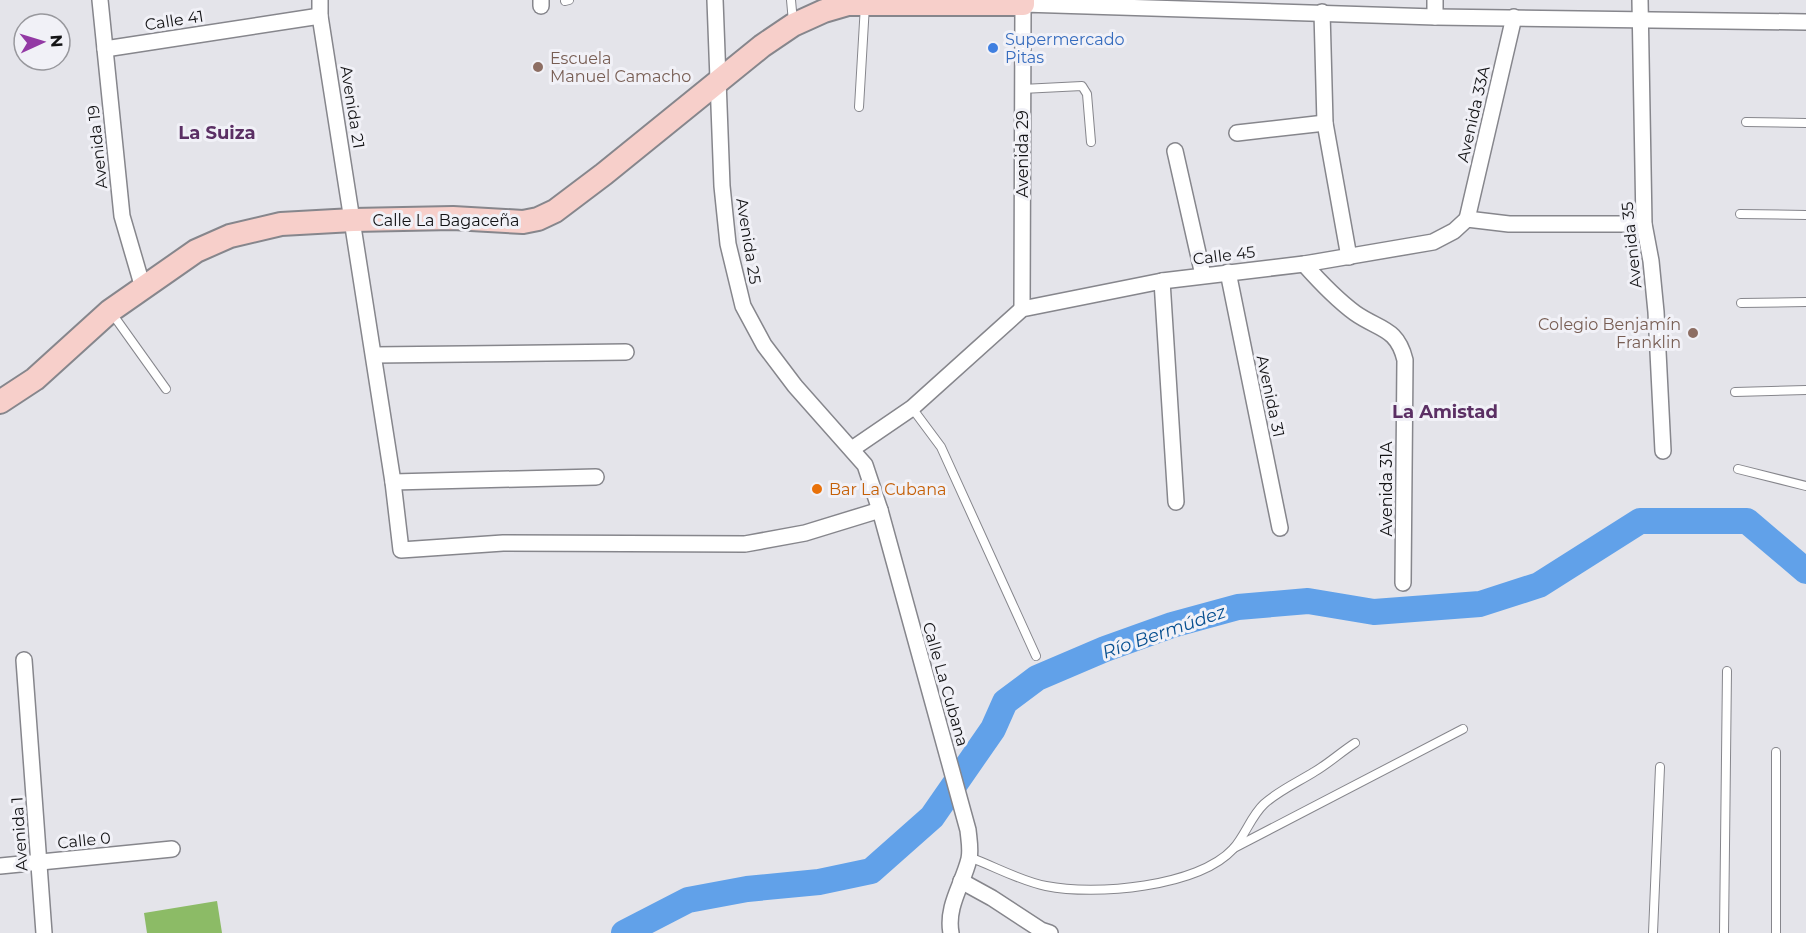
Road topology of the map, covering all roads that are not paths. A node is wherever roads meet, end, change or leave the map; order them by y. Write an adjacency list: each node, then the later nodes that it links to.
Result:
1 (100, 0): 19 (street, Avenida 19)
2 (320, 0): 13 (street, Avenida 21)
3 (715, 0): 20 (street, Avenida 25)
4 (791, 0): 18 (lane)
5 (1435, 0): 14 (street)
6 (1640, 0): 16 (street, Avenida 35)
7 (921, 1): 8 (street, Calle La Bagaceña); 9 (street, Calle La Bagaceña)
8 (1023, 2): 11 (street); 21 (street, Avenida 29)
9 (865, 4): 10 (street, Calle La Bagaceña); 22 (lane)
10 (824, 5): 18 (street, Calle La Bagaceña)
11 (1232, 6): 12 (street)
12 (1322, 12): 14 (street); 24 (street)
13 (320, 16): 19 (street, Calle 41); 32 (street, Avenida 21)
14 (1435, 17): 15 (street)
15 (1514, 17): 16 (street); 31 (street, Avenida 33A)
16 (1640, 21): 17 (street); 33 (street, Avenida 35)
17 (1806, 21)
18 (793, 26): 20 (street, Calle La Bagaceña)
19 (105, 49): 39 (street, Avenida 19)
20 (718, 83): 32 (street, Calle La Bagaceña); 51 (street, Avenida 25)
21 (1022, 90): 27 (lane); 42 (street, Avenida 29)
22 (859, 107)
23 (1746, 122): 25 (lane)
24 (1325, 123): 26 (street); 34 (street)
25 (1806, 123)
26 (1237, 133)
27 (1091, 142)
28 (1175, 151): 37 (street)
29 (1740, 214): 30 (lane)
30 (1806, 215)
31 (1467, 219): 33 (street); 34 (street, Calle 45)
32 (353, 220): 39 (street, Calle La Bagaceña); 45 (street, Avenida 21)
33 (1644, 224): 52 (street, Avenida 35)
34 (1349, 257): 35 (street, Calle 45)
35 (1304, 264): 36 (street, Calle 45); 60 (street, Avenida 31A)
36 (1228, 272): 37 (street, Calle 45); 59 (street, Avenida 31)
37 (1203, 275): 38 (street, Calle 45)
38 (1162, 280): 42 (street, Calle 45); 57 (street)
39 (142, 288): 43 (street, Calle La Bagaceña)
40 (1806, 302): 41 (lane)
41 (1741, 303)
42 (1022, 309): 50 (street)
43 (110, 311): 46 (lane); 49 (street, Calle La Bagaceña)
44 (626, 352): 45 (street)
45 (374, 355): 55 (street, Avenida 21)
46 (166, 389)
47 (1806, 390): 48 (lane)
48 (1735, 392)
49 (0, 402)
50 (912, 408): 51 (street); 61 (lane)
51 (852, 449): 58 (street, Calle La Cubana)
52 (1663, 451)
53 (1738, 469): 56 (lane)
54 (596, 477): 55 (street)
55 (393, 482): 58 (street, Avenida 21)
56 (1806, 486)
57 (1176, 502)
58 (880, 510): 70 (street, Calle La Cubana)
59 (1280, 528)
60 (1403, 583)
61 (1036, 656)
62 (24, 660): 71 (street, Avenida 1)
63 (1727, 671): 78 (lane)
64 (1462, 729): 69 (lane)
65 (1355, 743): 69 (lane)
66 (1776, 752): 79 (lane)
67 (1660, 767): 77 (lane)
68 (172, 849): 71 (street, Calle 0)
69 (1233, 849): 70 (lane)
70 (969, 857): 73 (street, Calle La Cubana)
71 (39, 863): 72 (street, Calle 0); 74 (street, Avenida 1)
72 (0, 866)
73 (961, 881): 75 (street, Calle La Cubana); 76 (street)
74 (44, 933)
75 (951, 933)
76 (1050, 933)
77 (1653, 933)
78 (1724, 933)
79 (1776, 933)

